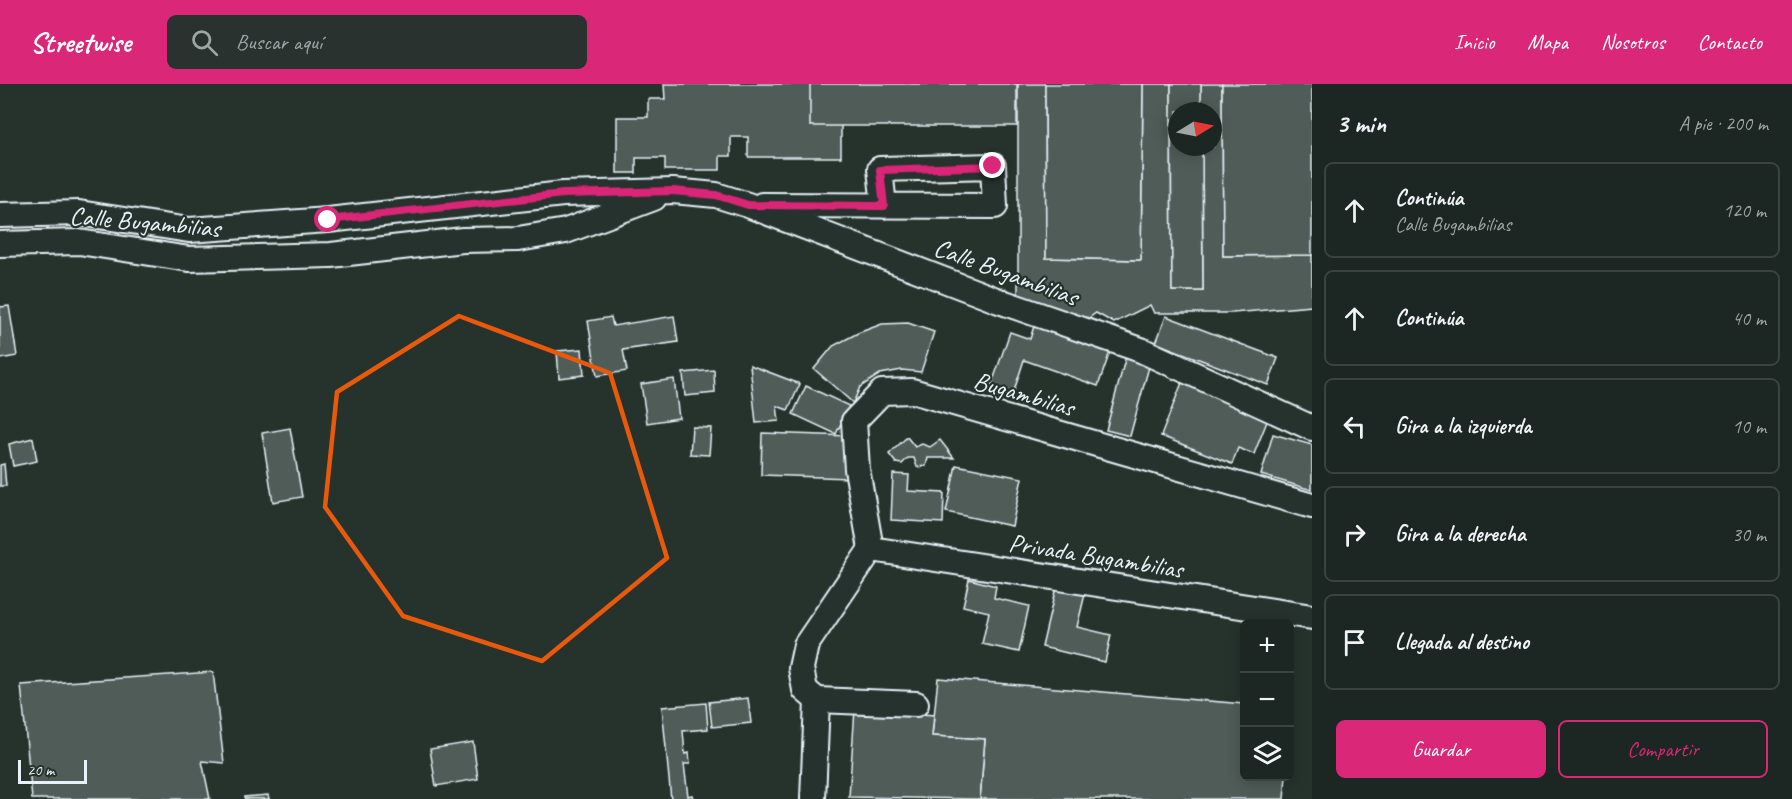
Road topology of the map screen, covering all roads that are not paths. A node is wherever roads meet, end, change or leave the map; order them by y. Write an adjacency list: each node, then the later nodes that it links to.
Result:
1 (673, 191): 2 (street, Calle Bugambilias); 5 (street, Calle Bugambilias); 7 (street, Calle Bugambilias)
2 (748, 205): 3 (street); 8 (street, Calle Bugambilias)
3 (884, 206)
4 (0, 215): 5 (street, Calle Bugambilias)
5 (189, 230): 7 (street)
6 (0, 244): 7 (street, Calle Bugambilias)
7 (189, 259)
8 (1312, 428)
9 (1312, 506): 10 (street, Bugambilias)
10 (871, 549): 11 (street, Privada Bugambilias); 12 (street)
11 (1312, 617)
12 (817, 700): 13 (street); 14 (street)
13 (916, 704)
14 (813, 799)

